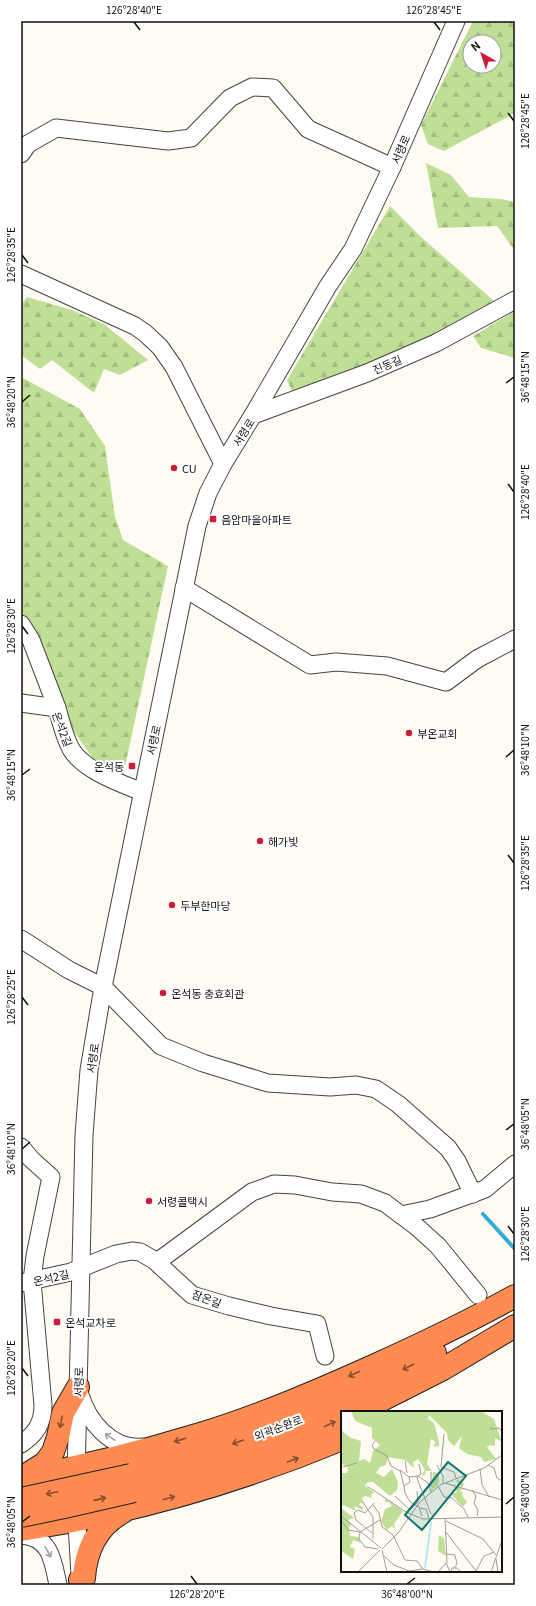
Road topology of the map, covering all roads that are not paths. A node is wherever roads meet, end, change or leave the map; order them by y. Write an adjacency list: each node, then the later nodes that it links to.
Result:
1 (456, 21): 3 (street, 서령로)
2 (21, 154): 3 (street)
3 (392, 168): 6 (street, 서령로)
4 (22, 276): 7 (street)
5 (515, 300): 6 (street, 진동길)
6 (253, 416): 7 (street, 서령로)
7 (223, 464): 8 (street, 서령로)
8 (184, 588): 10 (street); 13 (street, 서령로)
9 (21, 624): 12 (street)
10 (515, 639)
11 (21, 703): 12 (street, 온석2길)
12 (57, 708): 13 (street, 온석2길)
13 (142, 792): 15 (street, 서령로)
14 (21, 939): 15 (street)
15 (103, 987): 18 (street); 21 (street, 서령로)
16 (21, 1147): 22 (street)
17 (515, 1164): 18 (street)
18 (473, 1194): 19 (street)
19 (401, 1215): 20 (street); 23 (street)
20 (157, 1262): 21 (street, 잠온길); 28 (street, 잠온길)
21 (80, 1269): 22 (street, 온석2길); 29 (street, 서령로)
22 (27, 1282): 34 (street)
23 (478, 1295)
24 (515, 1296): 35 (highway, one-way to 35)
25 (515, 1306): 38 (highway, 외곽순환로, one-way to 38)
26 (515, 1326): 30 (highway)
27 (515, 1334): 31 (highway)
28 (325, 1356)
29 (78, 1387): 35 (street, one-way to 29); 36 (street, 서령로); 37 (highway, one-way to 37)
30 (360, 1411)
31 (396, 1411)
32 (341, 1419): 38 (highway, 외곽순환로, one-way to 32)
33 (341, 1439): 38 (highway, one-way to 33)
34 (21, 1444)
35 (144, 1450): 36 (highway)
36 (76, 1468): 37 (highway); 41 (street, 서령로)
37 (21, 1478)
38 (133, 1491): 39 (highway, 외곽순환로, one-way to 39, bridge); 40 (highway, 외곽순환로, one-way to 38, bridge); 41 (highway); 44 (highway)
39 (21, 1499)
40 (21, 1516)
41 (76, 1521): 42 (highway); 44 (street, 서령로)
42 (21, 1530)
43 (21, 1535): 45 (street, one-way to 45)
44 (75, 1583)
45 (58, 1585)

